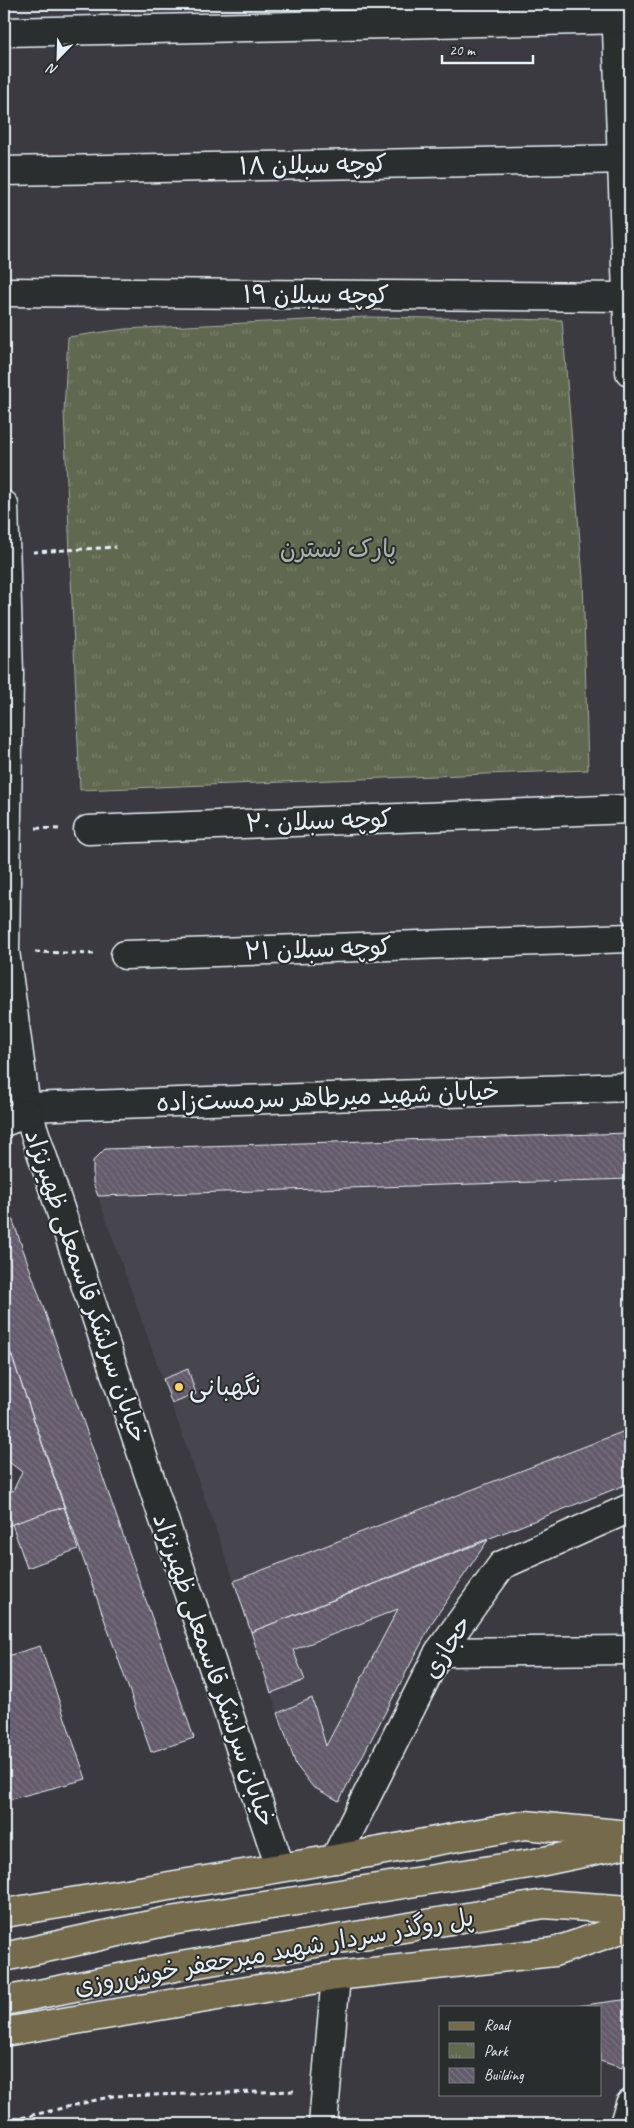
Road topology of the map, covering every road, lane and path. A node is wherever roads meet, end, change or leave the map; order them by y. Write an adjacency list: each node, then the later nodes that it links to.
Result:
1 (621, 14): 2 (street); 3 (street)
2 (4, 32)
3 (626, 159): 4 (street, کوچه سبلان ۱۸); 5 (street)
4 (4, 171)
5 (628, 282): 6 (street, کوچه سبلان ۱۹); 7 (street)
6 (4, 292)
7 (630, 372)
8 (4, 505): 10 (street, خیابان سرلشکر قاسمعلی ظهیرنژاد)
9 (116, 547): 10 (path)
10 (5, 553): 11 (street, خیابان سرلشکر قاسمعلی ظهیرنژاد)
11 (6, 707): 13 (street, خیابان سرلشکر قاسمعلی ظهیرنژاد)
12 (630, 809): 14 (street, کوچه سبلان ۲۰)
13 (6, 827): 14 (path); 16 (street, خیابان سرلشکر قاسمعلی ظهیرنژاد)
14 (88, 830)
15 (630, 938): 17 (street, کوچه سبلان ۲۱)
16 (5, 951): 17 (path); 19 (street, خیابان سرلشکر قاسمعلی ظهیرنژاد)
17 (125, 955)
18 (630, 1087): 19 (street, خیابان شهید میرطاهر سرمست‌زاده)
19 (19, 1114): 26 (street, خیابان سرلشکر قاسمعلی ظهیرنژاد)
20 (630, 1508): 22 (street, حجازی)
21 (630, 1650): 22 (street)
22 (439, 1652): 25 (street, حجازی)
23 (630, 1835): 25 (main road)
24 (630, 1843): 30 (main road, پل روگذر سردار شهید میرجعفر خوش‌روزی)
25 (335, 1859): 26 (main road)
26 (280, 1867): 28 (main road)
27 (630, 1910): 32 (main road, پل روگذر سردار شهید میرجعفر خوش‌روزی)
28 (4, 1913)
29 (630, 1926): 31 (main road)
30 (4, 1957)
31 (336, 1976): 33 (main road); 34 (street)
32 (4, 2001)
33 (4, 2032)
34 (326, 2090): 36 (path); 37 (street)
35 (630, 2104): 38 (street)
36 (4, 2122)
37 (323, 2124)
38 (624, 2124)

